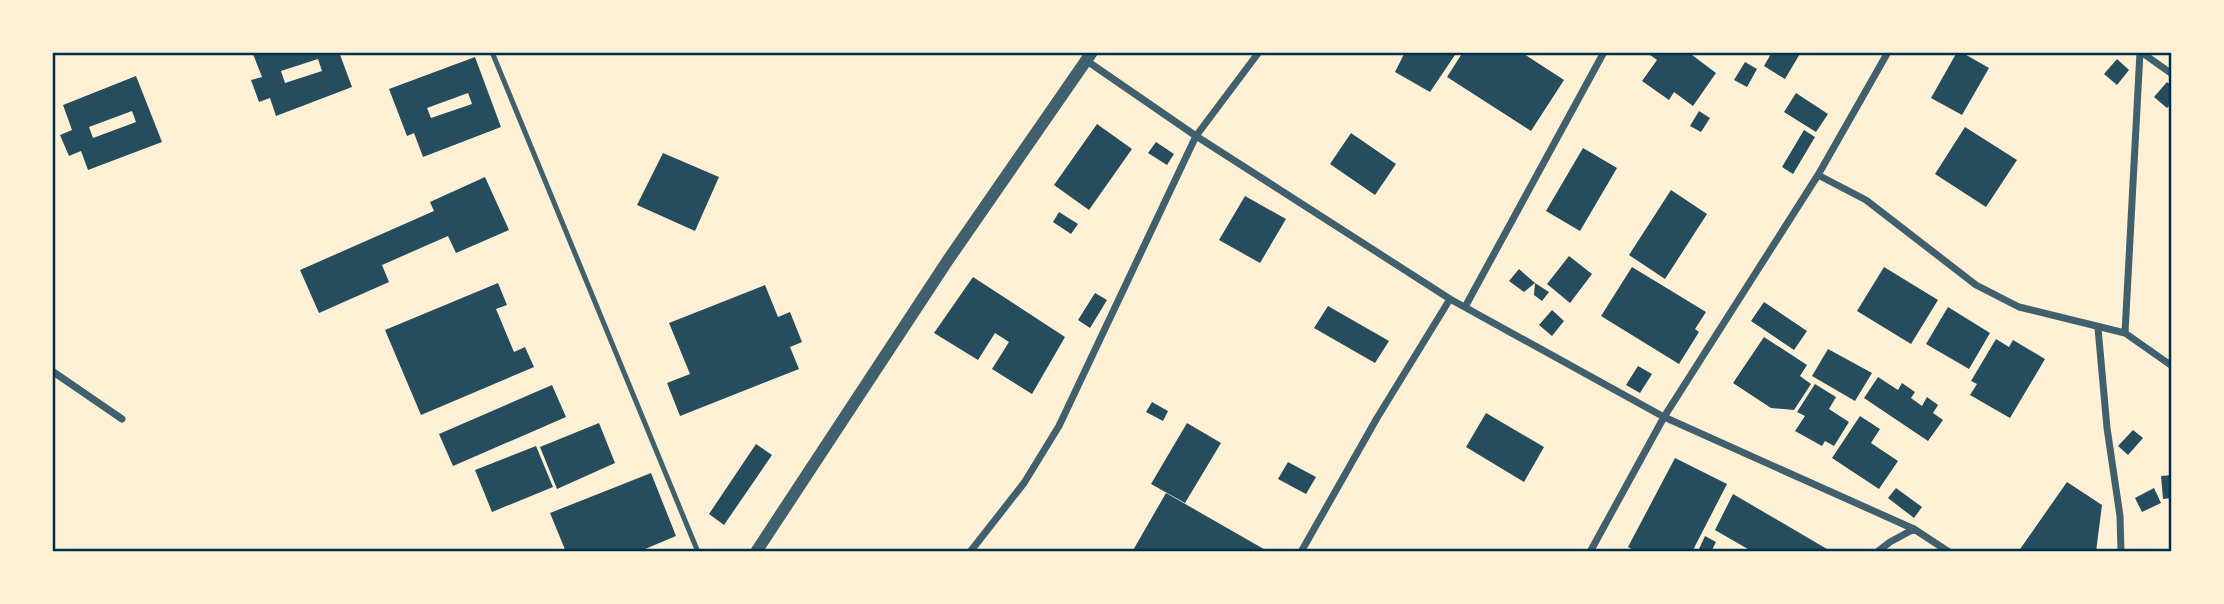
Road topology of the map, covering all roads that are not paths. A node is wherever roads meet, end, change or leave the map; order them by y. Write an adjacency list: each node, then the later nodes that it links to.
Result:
1 (492, 52): 19 (lane)
2 (1259, 52): 8 (street)
3 (1604, 52): 11 (street)
4 (1888, 52): 9 (street)
5 (2141, 52): 7 (street); 13 (street)
6 (1090, 57): 8 (street); 20 (street)
7 (2172, 74)
8 (1196, 136): 10 (street); 21 (street)
9 (1818, 175): 12 (street); 16 (street)
10 (1450, 299): 11 (street); 22 (street)
11 (1465, 307): 16 (street)
12 (2098, 328): 13 (street); 26 (street)
13 (2125, 333): 14 (street)
14 (2172, 366)
15 (52, 371): 17 (street)
16 (1664, 417): 18 (street); 23 (street)
17 (122, 419)
18 (1914, 529): 24 (street); 25 (street)
19 (698, 551)
20 (756, 551)
21 (970, 551)
22 (1301, 551)
23 (1590, 551)
24 (1877, 551)
25 (1949, 551)
26 (2121, 551)

